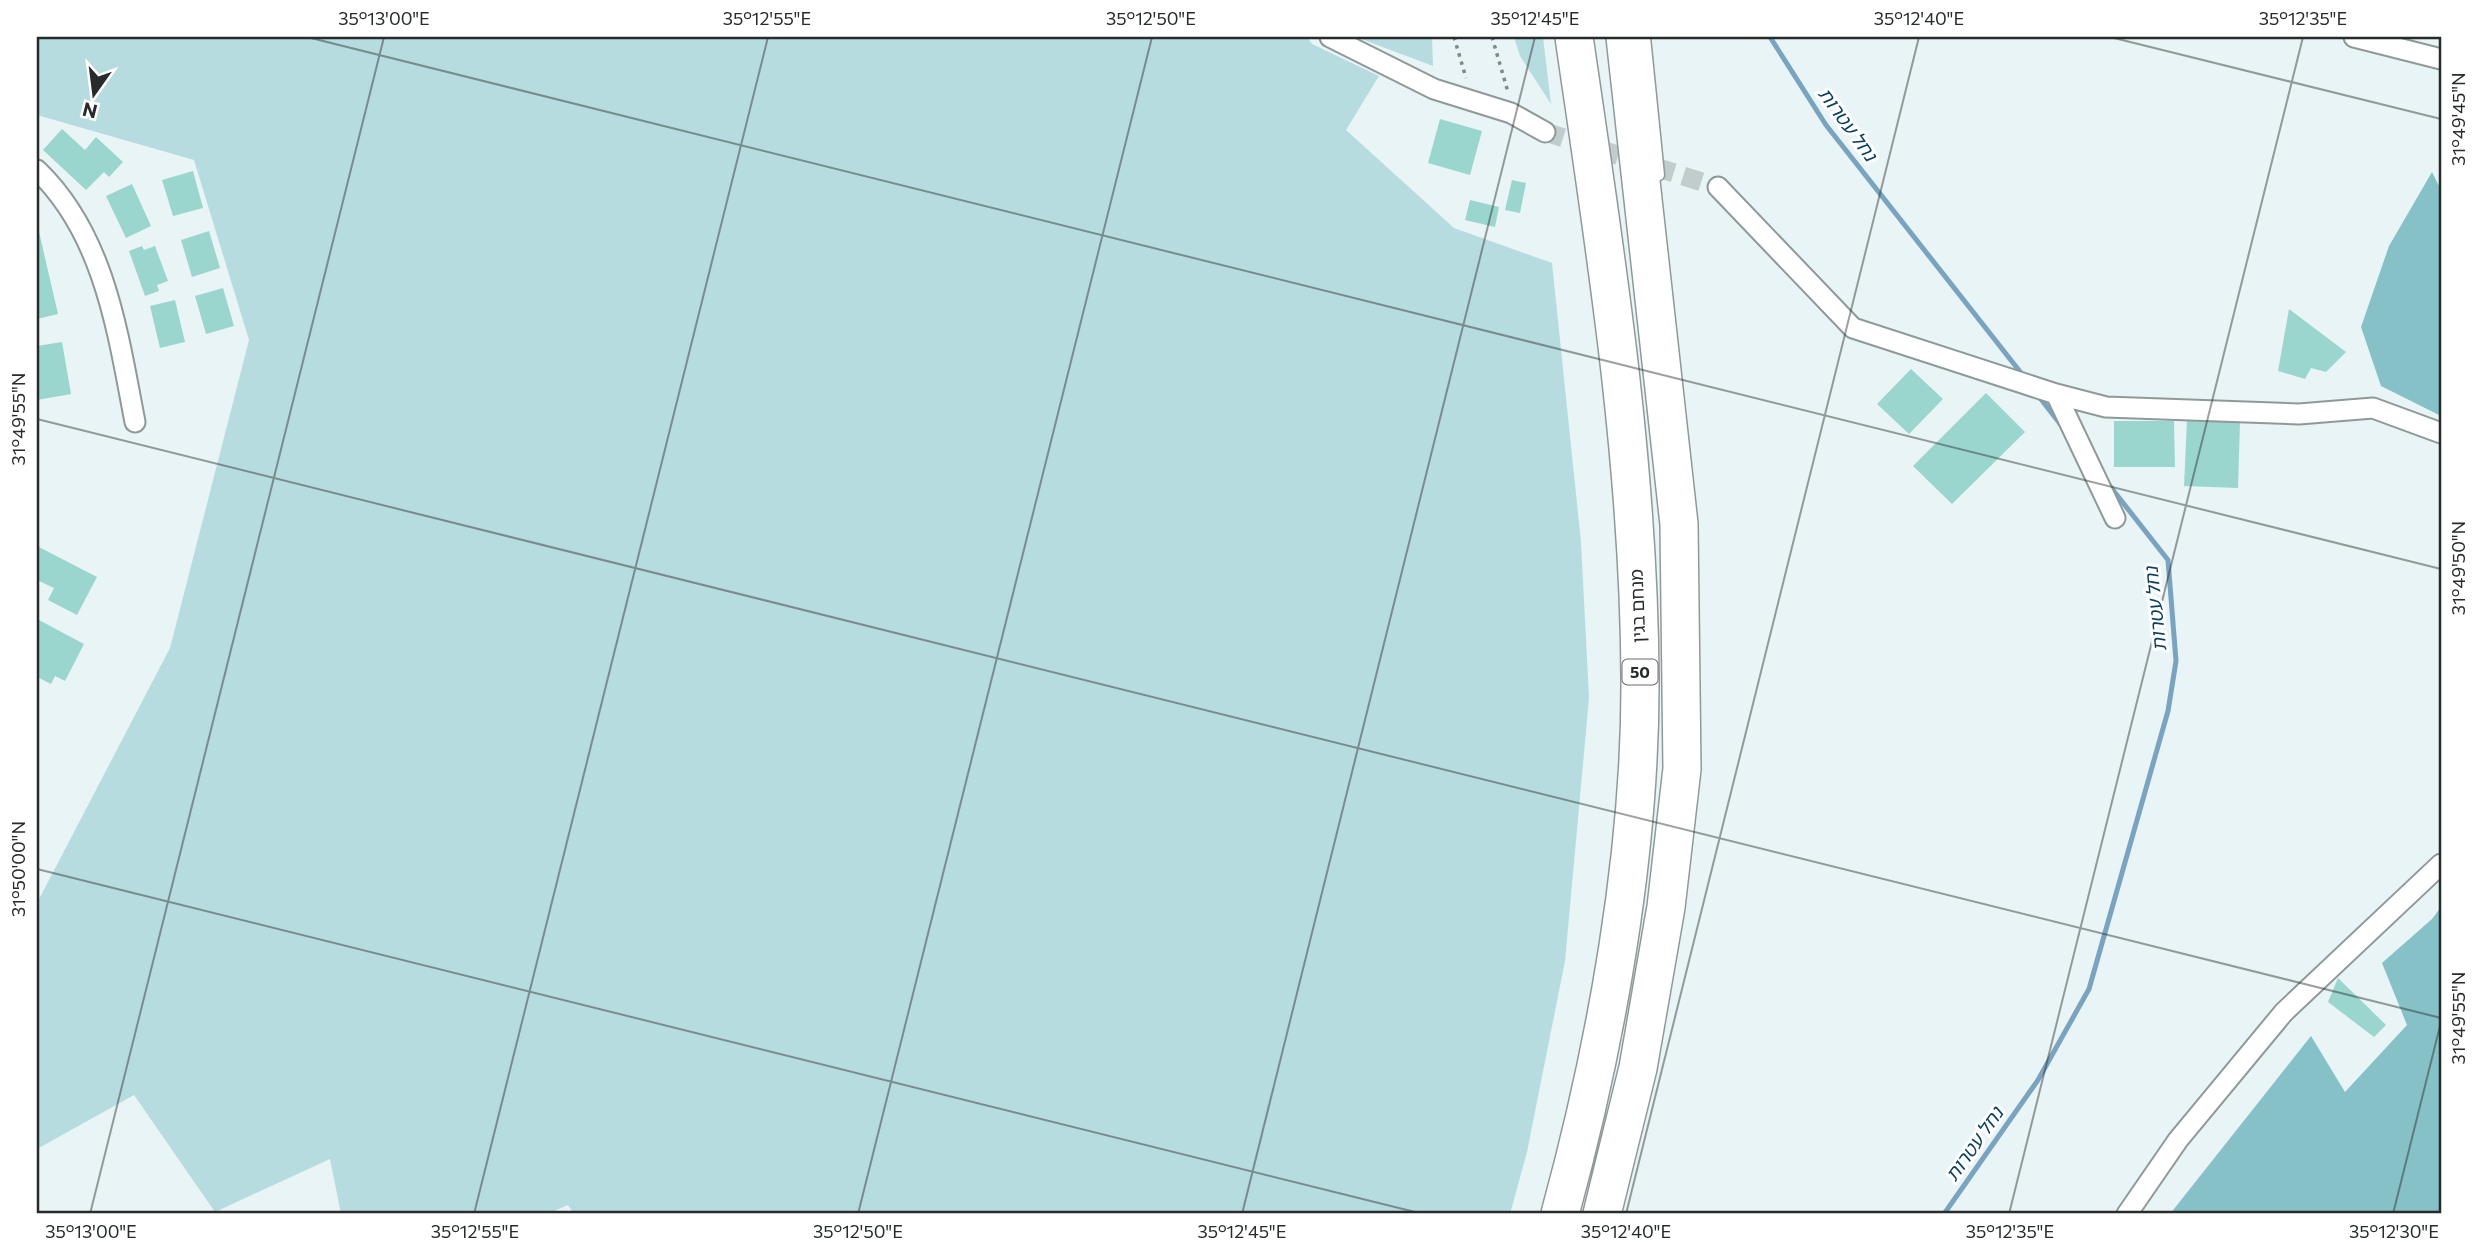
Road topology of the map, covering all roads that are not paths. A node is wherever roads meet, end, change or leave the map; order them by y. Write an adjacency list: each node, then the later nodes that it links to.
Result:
1 (1330, 37): 7 (street)
2 (1574, 37): 16 (highway, מנחם בגין / 50)
3 (1625, 37): 17 (highway, 50)
4 (1644, 37): 9 (lane)
5 (2354, 37): 6 (street)
6 (2441, 59)
7 (1545, 132)
8 (37, 170): 12 (street)
9 (1659, 175)
10 (1718, 187): 11 (street)
11 (2056, 394): 13 (street); 14 (street)
12 (135, 422)
13 (2441, 433)
14 (2115, 518)
15 (2441, 864): 18 (street)
16 (1560, 1214)
17 (1602, 1214)
18 (2127, 1214)

